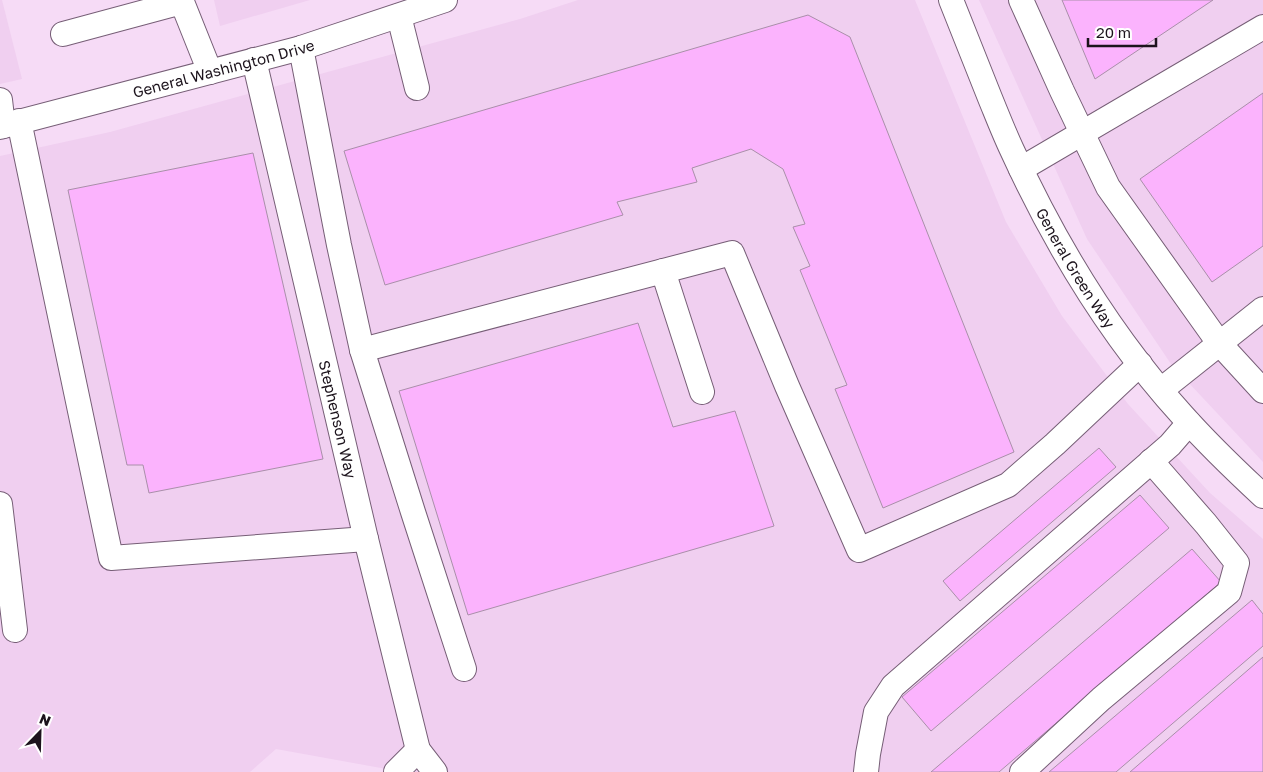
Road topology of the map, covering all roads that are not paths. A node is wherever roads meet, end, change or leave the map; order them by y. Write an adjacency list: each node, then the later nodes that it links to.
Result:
1 (445, 0): 4 (street, General Washington Drive)
2 (950, 0): 14 (street, General Green Way)
3 (1021, 0): 13 (street)
4 (399, 16): 7 (street, General Washington Drive); 10 (street)
5 (1263, 27): 13 (street)
6 (63, 34): 9 (street)
7 (301, 48): 8 (street, General Washington Drive); 18 (street)
8 (254, 60): 9 (street, General Washington Drive); 27 (street, Stephenson Way)
9 (210, 72): 12 (street, General Washington Drive)
10 (417, 88)
11 (0, 100): 12 (street)
12 (7, 125): 27 (street)
13 (1081, 133): 14 (street); 17 (street)
14 (1021, 169): 19 (street, General Green Way)
15 (664, 271): 18 (street); 19 (street); 22 (street)
16 (1263, 309): 17 (street)
17 (1219, 344): 20 (street); 21 (street)
18 (362, 350): 29 (street)
19 (1140, 364): 20 (street, General Green Way)
20 (1161, 390): 23 (street, General Green Way)
21 (1263, 391)
22 (702, 392)
23 (1189, 423): 24 (street); 25 (street, General Green Way)
24 (1151, 461): 33 (street); 34 (street)
25 (1263, 496)
26 (0, 504): 28 (street)
27 (366, 539): 30 (street, Stephenson Way)
28 (15, 630)
29 (464, 669)
30 (418, 750): 31 (street); 32 (street, Stephenson Way)
31 (396, 772)
32 (435, 772)
33 (866, 772)
34 (1022, 772)

